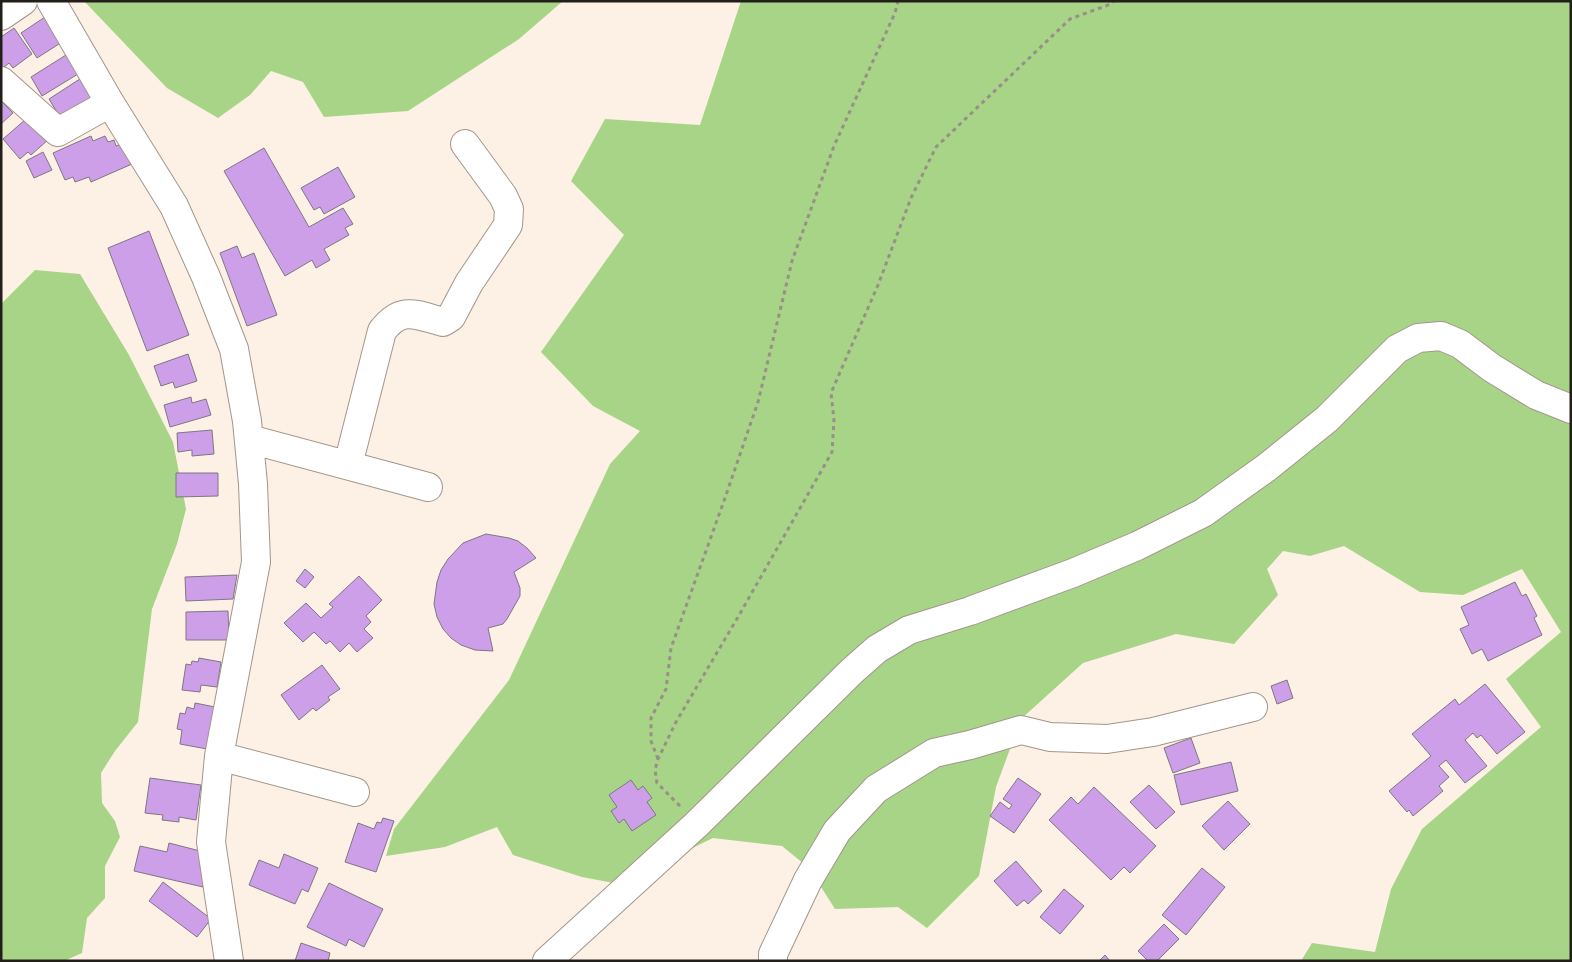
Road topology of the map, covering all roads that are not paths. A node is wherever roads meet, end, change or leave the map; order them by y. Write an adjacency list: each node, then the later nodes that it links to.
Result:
1 (23, 1): 3 (street)
2 (52, 1): 5 (street)
3 (1, 16)
4 (1, 80): 5 (street)
5 (110, 103): 8 (street)
6 (465, 144): 9 (street)
7 (1571, 409): 15 (street)
8 (249, 439): 9 (street); 12 (street)
9 (348, 465): 10 (street)
10 (428, 487)
11 (1253, 707): 16 (street)
12 (219, 756): 13 (street); 14 (street)
13 (355, 792)
14 (229, 961)
15 (547, 961)
16 (773, 961)

